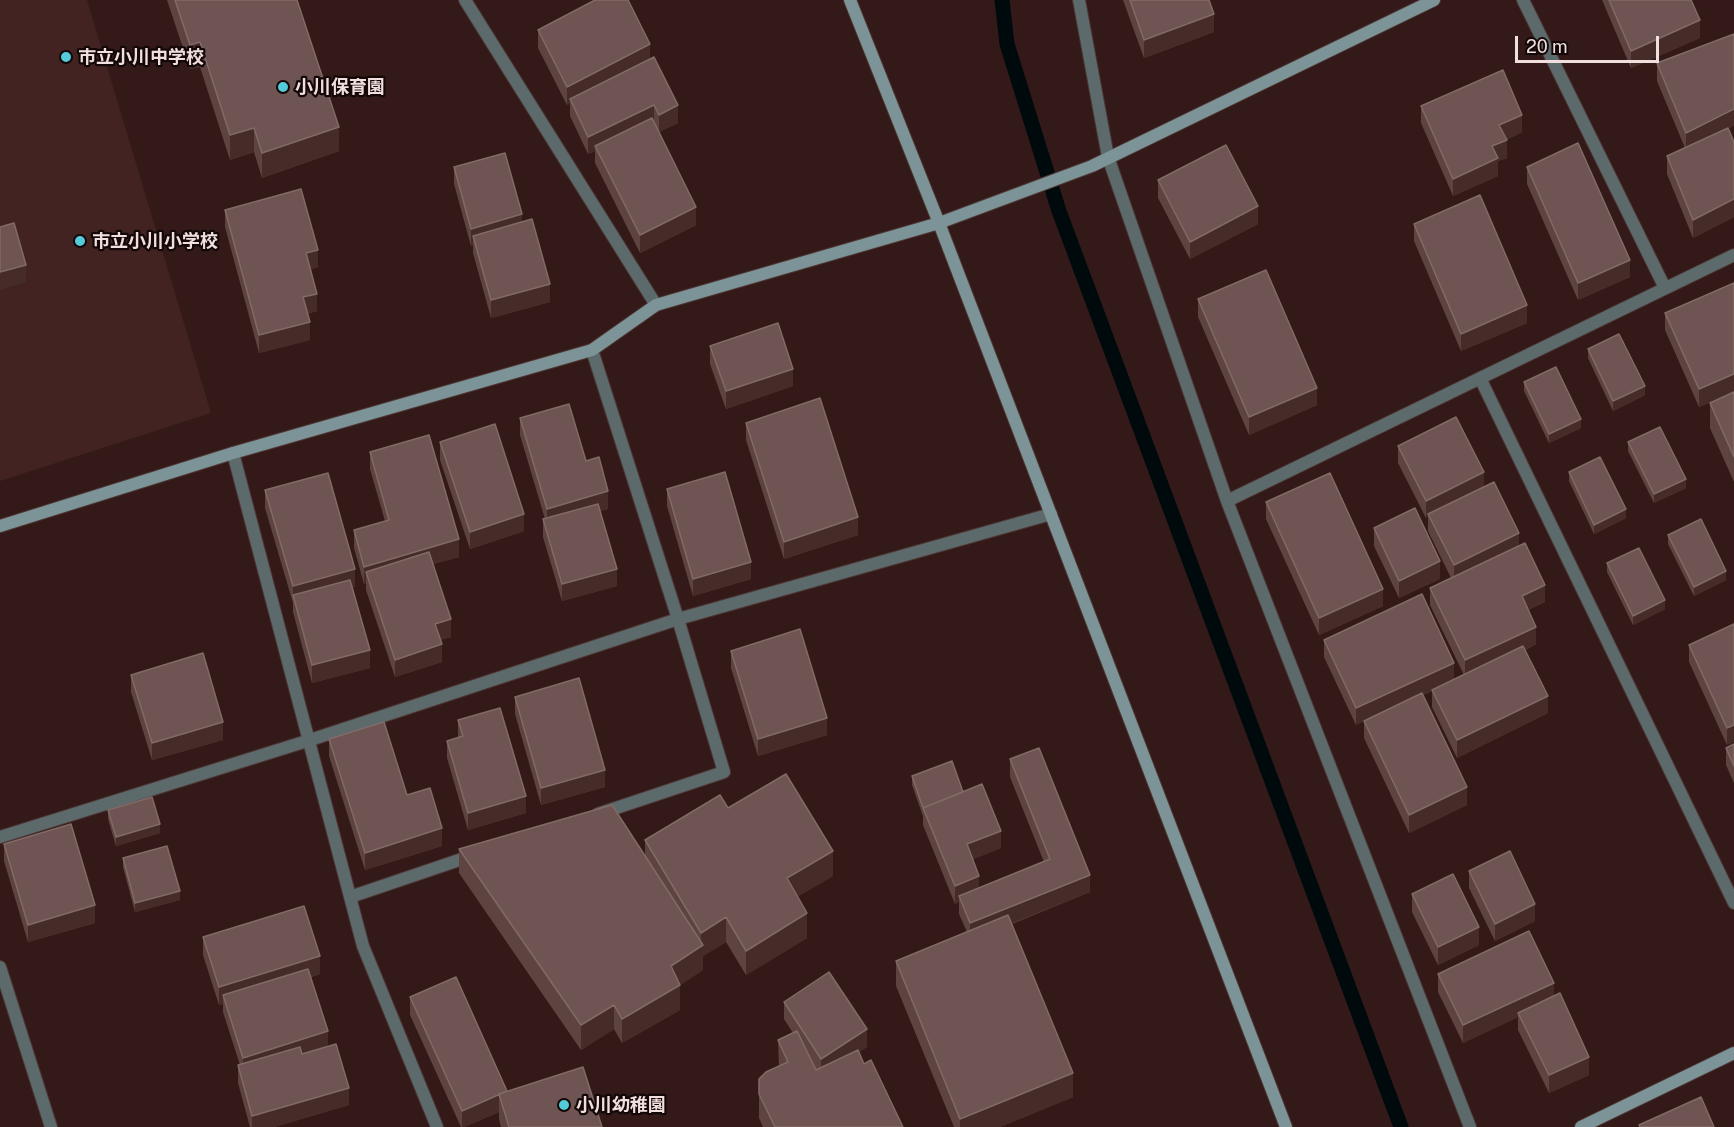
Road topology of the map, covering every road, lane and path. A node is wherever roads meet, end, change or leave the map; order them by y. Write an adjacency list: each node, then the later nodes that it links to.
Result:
1 (465, 0): 10 (street)
2 (850, 0): 7 (street)
3 (1079, 0): 6 (street)
4 (1434, 0): 6 (street)
5 (1523, 0): 9 (street)
6 (1108, 157): 7 (street); 14 (street)
7 (939, 223): 10 (street); 15 (street)
8 (1734, 255): 9 (street)
9 (1665, 288): 12 (street)
10 (656, 305): 11 (street)
11 (592, 350): 13 (street); 17 (street)
12 (1480, 378): 14 (street); 23 (street)
13 (233, 453): 16 (street); 18 (street)
14 (1227, 501): 29 (street)
15 (1051, 514): 17 (street); 28 (street)
16 (0, 526)
17 (678, 619): 18 (street); 19 (street)
18 (308, 741): 20 (street); 22 (street)
19 (588, 817)
20 (0, 837)
21 (486, 851): 22 (street)
22 (350, 897): 27 (street)
23 (1734, 903)
24 (0, 967): 26 (street)
25 (1734, 1053): 30 (street)
26 (51, 1127)
27 (437, 1127)
28 (1286, 1127)
29 (1470, 1127)
30 (1581, 1127)

